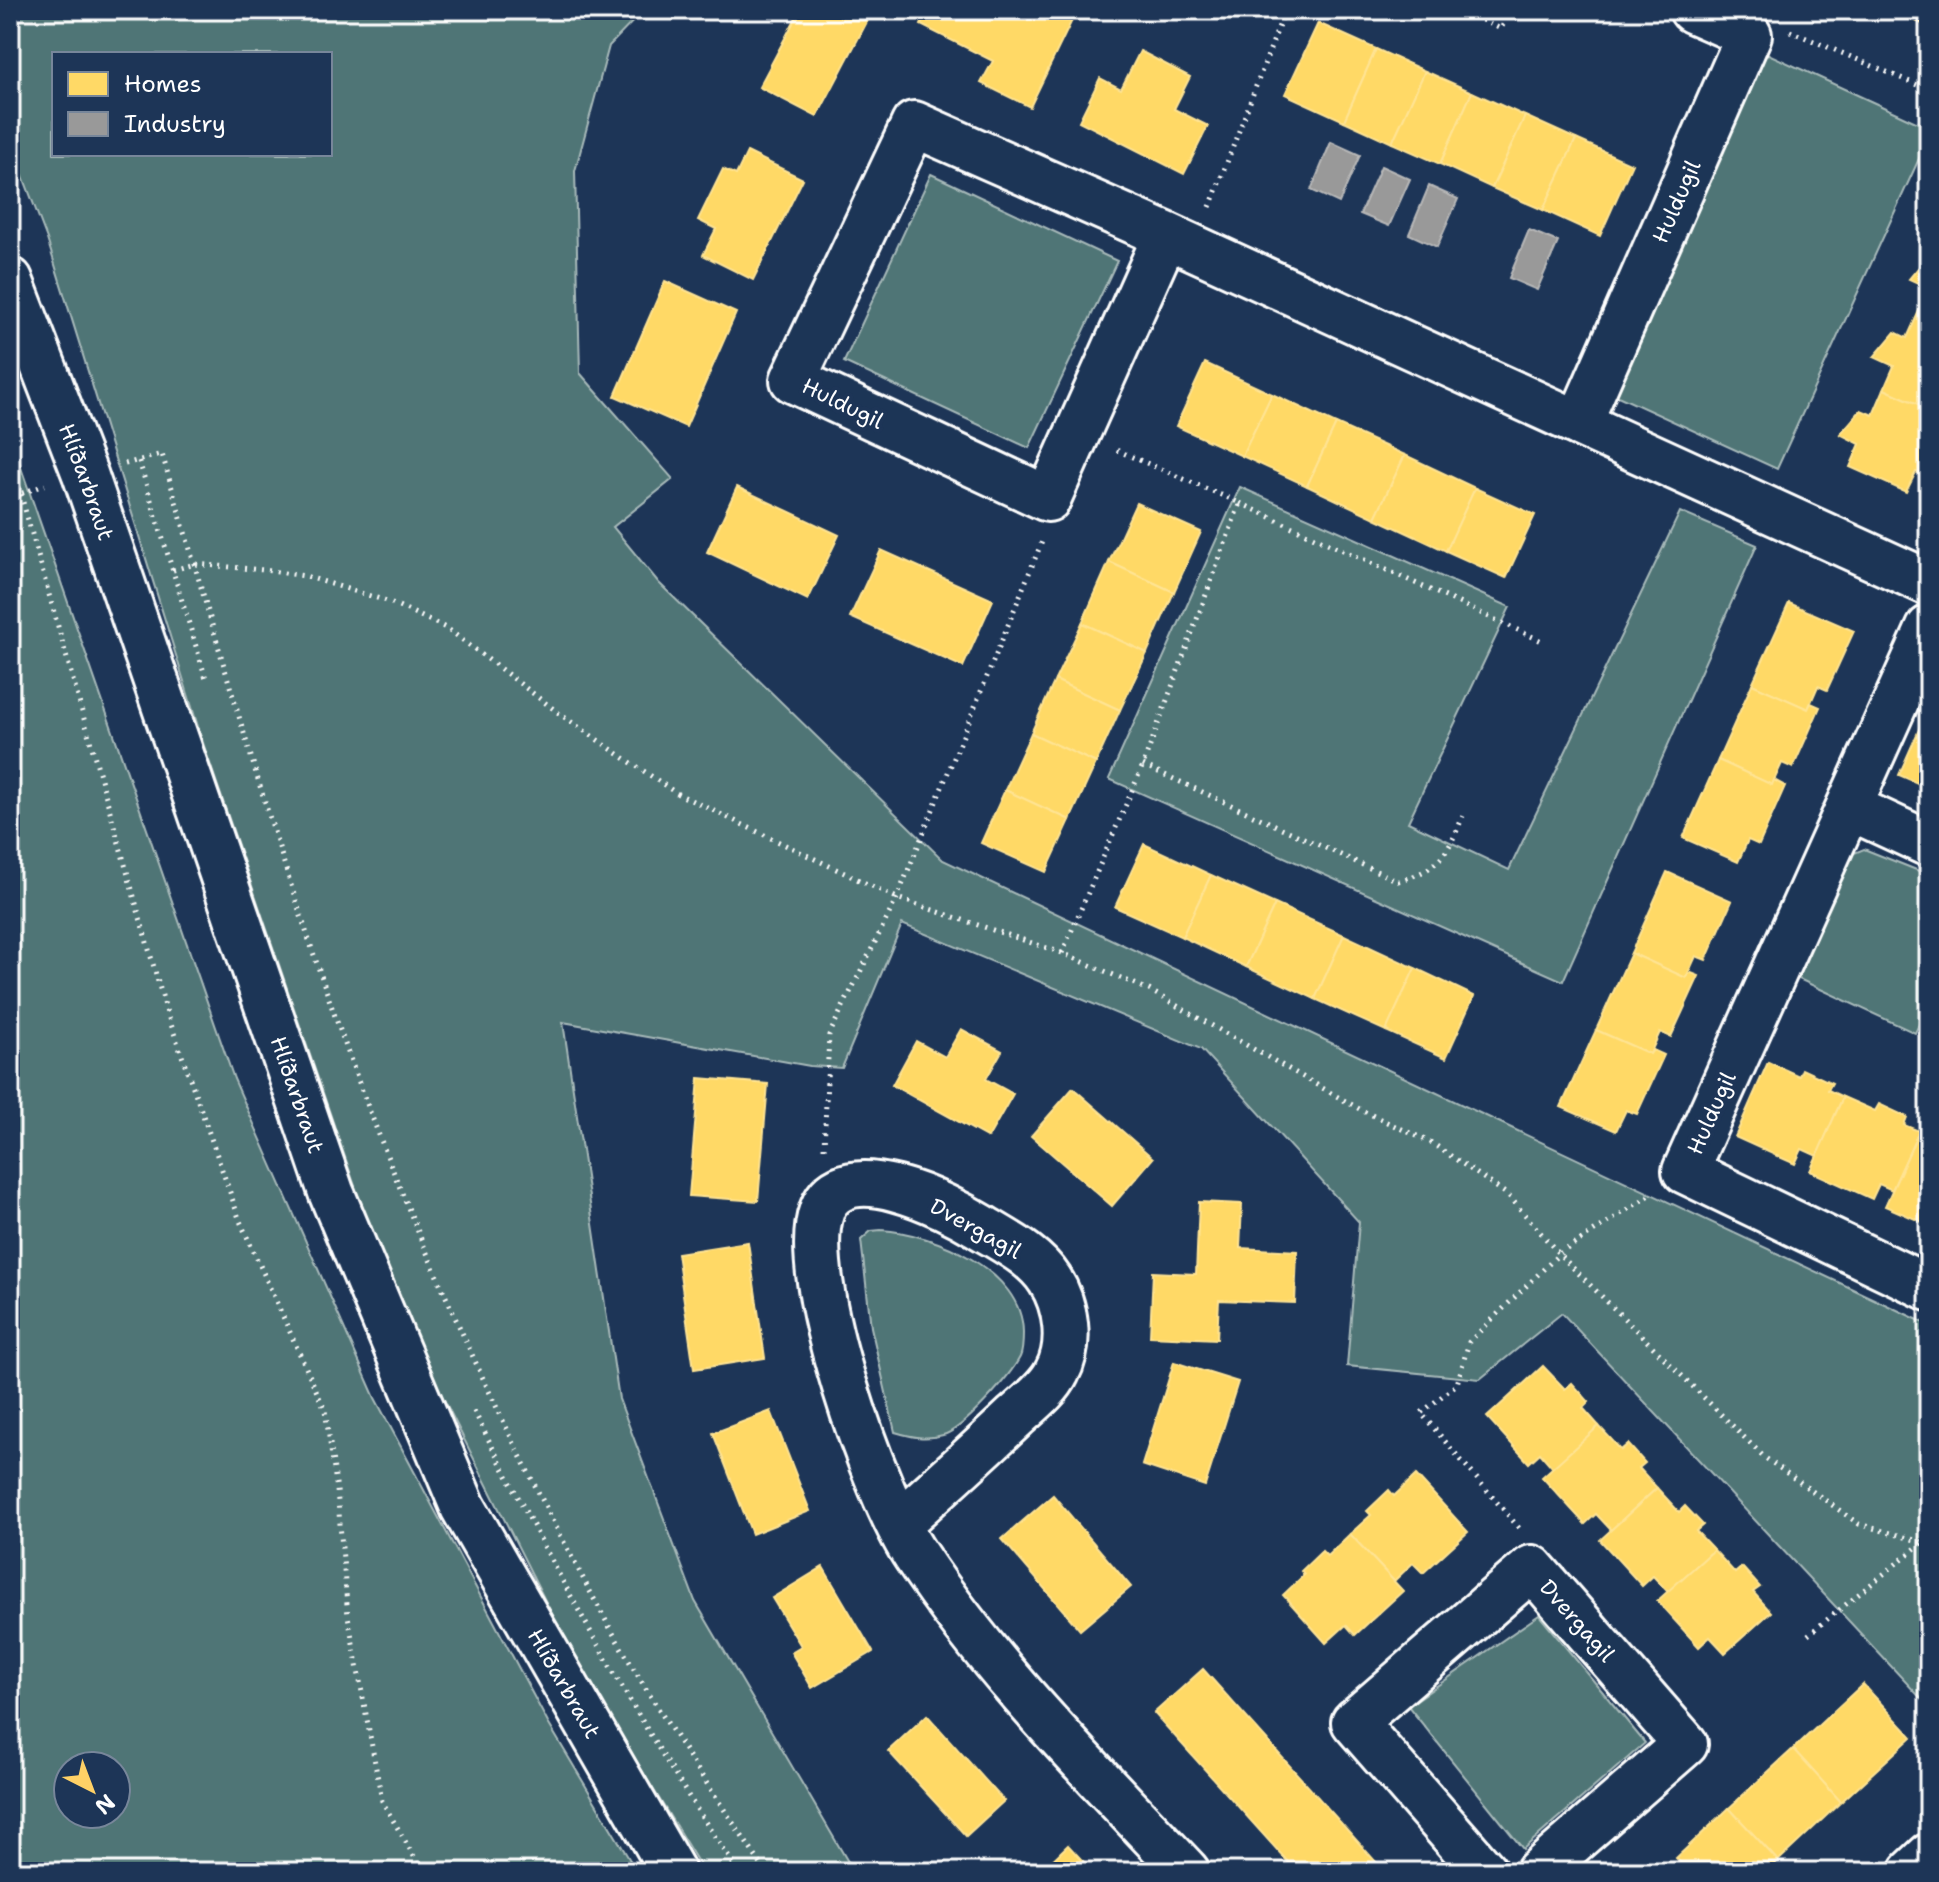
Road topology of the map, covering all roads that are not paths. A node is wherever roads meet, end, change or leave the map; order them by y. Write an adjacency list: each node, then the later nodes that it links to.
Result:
1 (1692, 10): 4 (street, Huldugil)
2 (1166, 235): 2 (street, Huldugil); 4 (street, Huldugil)
3 (10, 280): 12 (street, Hlíðarbraut)
4 (1579, 423): 5 (street, Huldugil)
5 (1929, 583)
6 (1929, 628): 7 (street, Huldugil)
7 (1849, 807): 8 (street); 9 (street, Huldugil)
8 (1929, 844)
9 (1929, 1288)
10 (899, 1523): 10 (street, Dvergagil); 13 (street)
11 (1929, 1856): 16 (street)
12 (673, 1872)
13 (1187, 1872)
14 (1485, 1872): 15 (street, Dvergagil)
15 (1538, 1872)
16 (1912, 1872)

